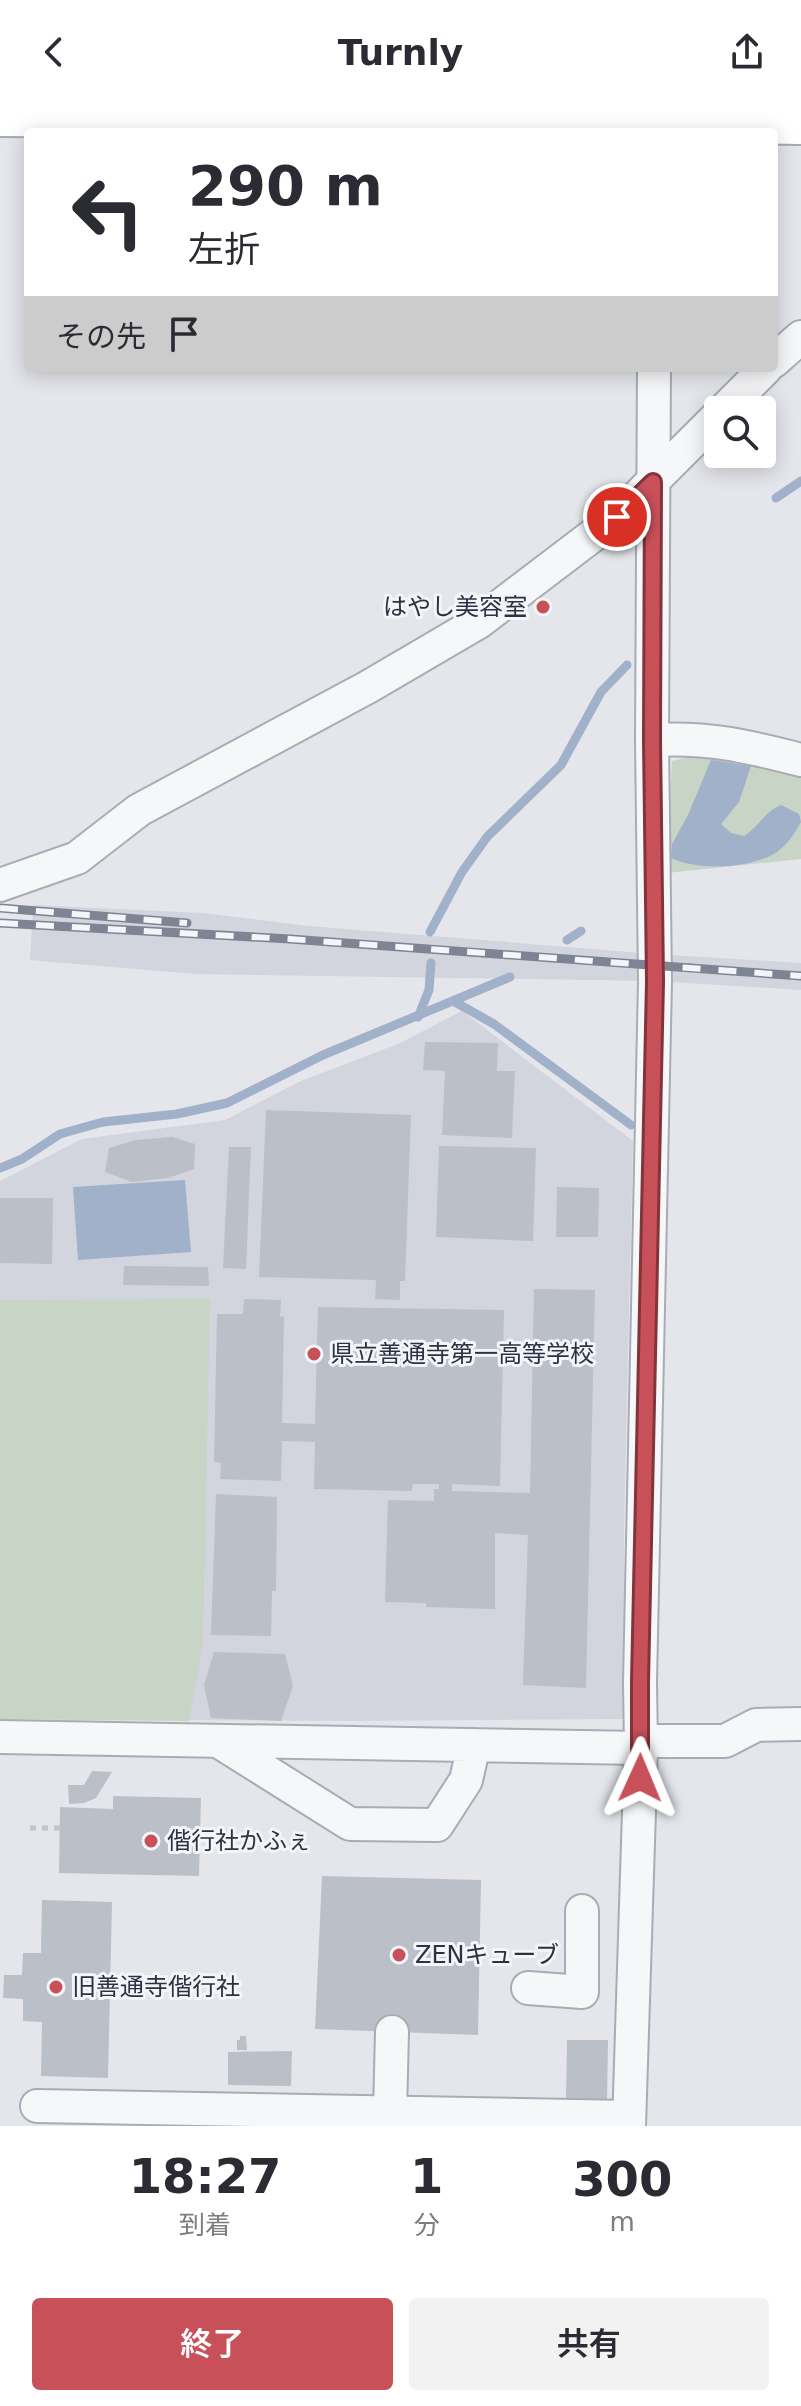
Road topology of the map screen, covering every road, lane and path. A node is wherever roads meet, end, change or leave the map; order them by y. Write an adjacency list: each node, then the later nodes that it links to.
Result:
1 (178, 110): 2 (main road); 3 (main road)
2 (0, 115)
3 (656, 119): 4 (main road)
4 (801, 123)
5 (801, 337): 6 (street)
6 (778, 357)
7 (654, 372): 11 (street)
8 (762, 372): 9 (street)
9 (738, 396)
10 (704, 430): 11 (street)
11 (653, 482): 12 (street); 14 (street)
12 (652, 740): 13 (street); 17 (street)
13 (801, 760)
14 (0, 885)
15 (801, 1724): 17 (street)
16 (218, 1741): 18 (street); 18 (street); 19 (street)
17 (641, 1744): 18 (street); 27 (street)
18 (474, 1745)
19 (1, 1746)
20 (30, 1828): 21 (path)
21 (60, 1828)
22 (582, 1911): 23 (street)
23 (528, 1988)
24 (392, 2032): 26 (street)
25 (37, 2106): 26 (street)
26 (390, 2113): 27 (street)
27 (629, 2122)

